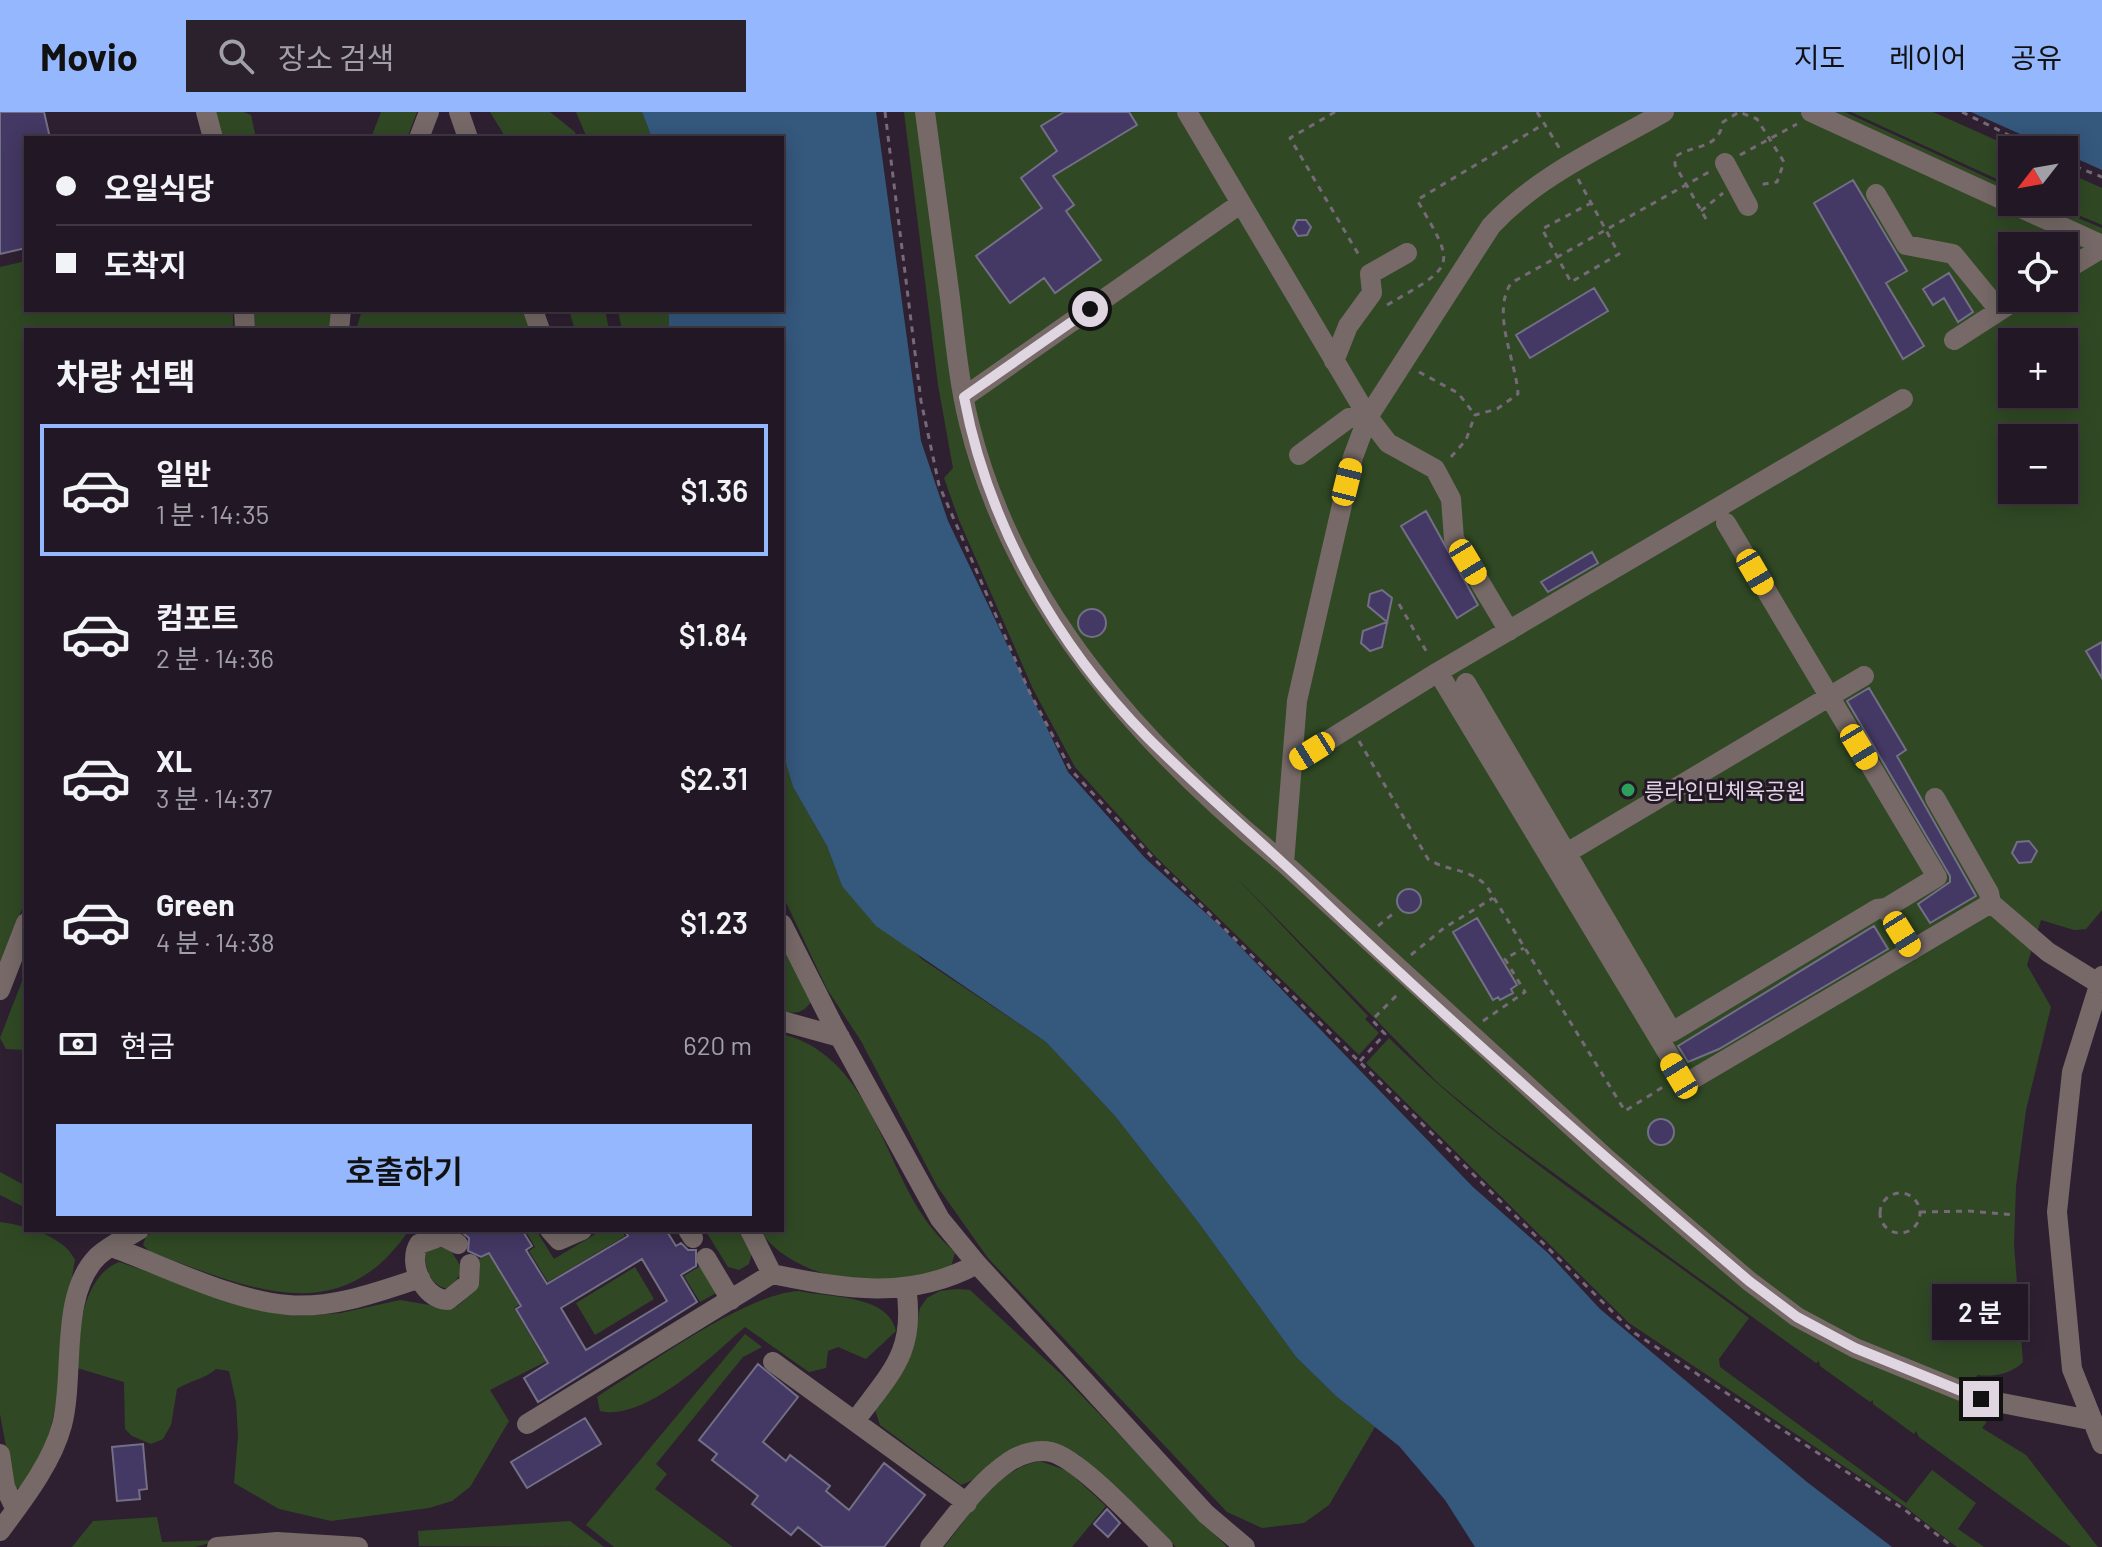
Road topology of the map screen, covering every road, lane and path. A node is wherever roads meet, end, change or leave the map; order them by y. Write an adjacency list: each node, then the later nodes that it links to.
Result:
1 (206, 112): 12 (street)
2 (429, 112): 13 (street)
3 (459, 112): 14 (street)
4 (885, 112): 66 (path)
5 (925, 112): 35 (street)
6 (1187, 112): 22 (street)
7 (1812, 112): 16 (path); 25 (street)
8 (1962, 112): 15 (path)
9 (1332, 113): 29 (path)
10 (1657, 113): 34 (street)
11 (1544, 124): 20 (path)
12 (212, 136)
13 (420, 136)
14 (467, 136)
15 (2011, 136)
16 (1725, 163): 23 (street); 24 (path)
17 (2078, 168): 18 (path)
18 (2102, 177)
19 (1876, 194): 30 (street)
20 (1417, 200)
21 (1591, 203): 27 (path)
22 (1240, 204): 33 (street); 35 (street)
23 (1748, 206)
24 (1605, 229): 27 (path); 27 (path)
25 (2102, 247): 28 (street)
26 (1407, 253): 29 (street)
27 (1556, 255): 37 (path)
28 (2078, 262)
29 (1370, 274): 33 (street)
30 (1998, 309)
31 (1998, 311): 32 (street)
32 (1954, 340)
33 (1334, 361): 38 (street)
34 (1403, 364): 37 (path); 38 (street)
35 (964, 397): 52 (street)
36 (1903, 399): 43 (street)
37 (1475, 415): 40 (path)
38 (1368, 417): 39 (street); 40 (street); 49 (street)
39 (1299, 455)
40 (1435, 469): 43 (street)
41 (1726, 523): 47 (street)
42 (1399, 604): 44 (path)
43 (1509, 631): 44 (street)
44 (1438, 672): 48 (street); 67 (street)
45 (1864, 676): 47 (street)
46 (1466, 683): 51 (street)
47 (1827, 695): 51 (street); 55 (street)
48 (1351, 727): 49 (street); 53 (path)
49 (1292, 763): 52 (street)
50 (1935, 798): 54 (street)
51 (1565, 854): 55 (street)
52 (1284, 863): 60 (street)
53 (1494, 898): 58 (path); 60 (path)
54 (1991, 903): 59 (street); 61 (street)
55 (1886, 908): 59 (street)
56 (24, 928): 62 (street)
57 (784, 928): 65 (street)
58 (1524, 948): 64 (path); 67 (path)
59 (1912, 950): 67 (street)
60 (1404, 976): 64 (street); 66 (path)
61 (2100, 980): 85 (street)
62 (0, 990)
63 (784, 1022): 65 (street)
64 (1469, 1035): 85 (street)
65 (840, 1037): 79 (street)
66 (1360, 1061): 98 (path)
67 (1679, 1076)
68 (1920, 1212): 68 (path); 69 (path)
69 (2015, 1215)
70 (136, 1232): 76 (street)
71 (552, 1232): 72 (street)
72 (577, 1232)
73 (751, 1232): 80 (street)
74 (419, 1237): 75 (street); 81 (street)
75 (458, 1244)
76 (112, 1247): 81 (street); 91 (street)
77 (706, 1258): 83 (street)
78 (470, 1264): 81 (street)
79 (977, 1264): 82 (street); 97 (street)
80 (772, 1274): 82 (street); 83 (street)
81 (420, 1278)
82 (906, 1287): 86 (street)
83 (731, 1300): 87 (street)
84 (773, 1362): 86 (street)
85 (2090, 1420): 88 (street)
86 (855, 1421): 90 (street)
87 (527, 1424)
88 (2102, 1444)
89 (0, 1454): 91 (street)
90 (967, 1503): 95 (street); 96 (street)
91 (15, 1508): 92 (street)
92 (0, 1531)
93 (217, 1547): 94 (street)
94 (358, 1547)
95 (930, 1547)
96 (1163, 1547)
97 (1245, 1547)
98 (1953, 1547)

